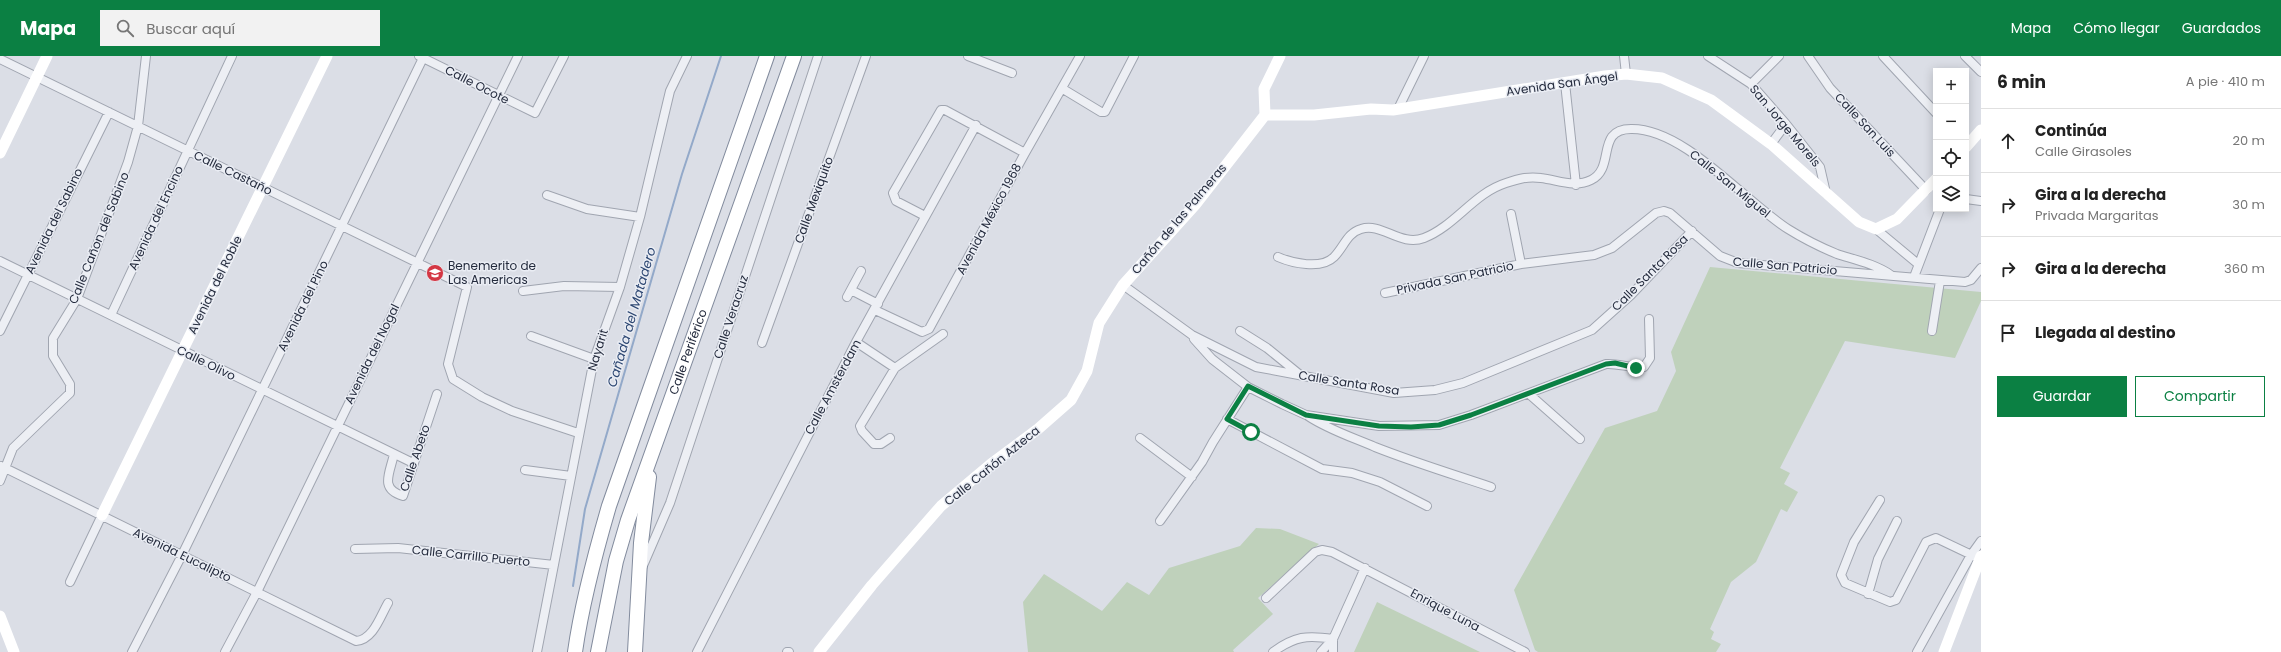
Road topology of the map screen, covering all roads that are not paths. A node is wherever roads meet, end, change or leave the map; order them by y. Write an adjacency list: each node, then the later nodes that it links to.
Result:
1 (47, 56): 28 (street)
2 (146, 56): 39 (street, Calle Cañon del Sabino)
3 (232, 56): 43 (street, Avenida del Encino)
4 (327, 56): 48 (street, Avenida del Roble)
5 (518, 56): 32 (street, Avenida del Nogal)
6 (564, 56): 32 (street, Calle Ocote)
7 (687, 56): 57 (street, Nayarit)
8 (767, 56): 130 (highway, Calle Periférico)
9 (794, 56): 103 (highway, Calle Periférico)
10 (818, 56): 123 (street, Calle Veracruz)
11 (866, 56): 87 (street, Calle Mexiquito)
12 (968, 56): 26 (street)
13 (1080, 56): 31 (street, Avenida México 1968)
14 (1134, 56): 31 (street)
15 (1280, 56): 36 (street)
16 (1424, 56): 33 (street)
17 (1624, 56): 27 (street)
18 (1708, 56): 30 (street, San Jorge Morels)
19 (1779, 56): 30 (street)
20 (1808, 56): 49 (street, Calle San Luis)
21 (1883, 56): 34 (street)
22 (1966, 56): 25 (street)
23 (422, 57): 32 (street, Calle Ocote); 58 (street, Avenida del Pino)
24 (0, 59): 28 (street, Calle Castaño)
25 (1981, 72)
26 (1012, 73)
27 (1626, 74): 29 (street, Avenida San Ángel); 42 (street, Avenida San Ángel)
28 (37, 77): 35 (street, Calle Castaño); 44 (street)
29 (1565, 83): 33 (street, Avenida San Ángel); 47 (street)
30 (1751, 84): 37 (street, San Jorge Morels)
31 (1063, 89): 45 (street, Avenida México 1968)
32 (499, 95): 63 (street, Avenida del Nogal)
33 (1398, 109): 36 (street, Avenida San Ángel)
34 (1933, 110)
35 (109, 112): 39 (street, Calle Castaño); 68 (street, Avenida del Sabino)
36 (1265, 115): 72 (street, Cañón de las Palmeras)
37 (1786, 124): 42 (street); 50 (street, San Jorge Morels)
38 (976, 125): 45 (street); 56 (street, Calle Amsterdam); 56 (street)
39 (138, 126): 43 (street, Calle Castaño); 76 (street, Calle Cañon del Sabino)
40 (1981, 130): 41 (street)
41 (1969, 143)
42 (1771, 144): 50 (street, Avenida San Ángel)
43 (187, 150): 48 (street, Calle Castaño); 78 (street, Avenida del Encino)
44 (0, 153)
45 (1024, 153): 77 (street, Avenida México 1968)
46 (1933, 182): 49 (street)
47 (1576, 185): 61 (street); 69 (street, Calle San Miguel)
48 (263, 187): 58 (street, Calle Castaño); 88 (street, Avenida del Roble)
49 (1926, 190): 59 (street)
50 (1826, 193): 59 (street, Avenida San Ángel)
51 (547, 195): 57 (street)
52 (1969, 199): 53 (street)
53 (1981, 201)
54 (1939, 212): 65 (street)
55 (1512, 214): 64 (street, Privada San Patricio)
56 (925, 216): 77 (street, Calle Amsterdam)
57 (640, 217): 73 (street, Nayarit)
58 (342, 226): 63 (street, Calle Castaño); 93 (street, Avenida del Pino)
59 (1876, 229): 65 (street)
60 (1692, 231): 64 (street, Calle San Patricio); 69 (street, Calle San Patricio); 91 (street, Calle Santa Rosa)
61 (1278, 257)
62 (0, 261): 68 (street, Calle Olivo)
63 (416, 262): 98 (street, Avenida del Nogal); 99 (street, Calle Castaño)
64 (1521, 264): 75 (street, Privada San Patricio)
65 (1918, 264): 70 (street)
66 (1981, 268): 71 (street, Calle San Patricio)
67 (861, 271): 77 (street, Avenida México 1968)
68 (28, 275): 76 (street, Calle Olivo); 80 (street, Avenida del Sabino)
69 (1891, 275): 70 (street, Calle San Patricio)
70 (1914, 277): 71 (street, Calle San Patricio)
71 (1940, 281): 82 (street)
72 (1123, 285): 85 (street, Calle Santa Rosa); 141 (street, Calle Cañón Azteca)
73 (620, 287): 74 (street); 89 (street, Nayarit)
74 (523, 291)
75 (1385, 293)
76 (77, 299): 78 (street, Calle Olivo); 106 (street, Calle Cañon del Sabino)
77 (877, 307): 86 (street, Calle Amsterdam)
78 (111, 315): 88 (street, Calle Olivo)
79 (1649, 319): 95 (street)
80 (0, 331)
81 (1240, 331): 91 (street)
82 (1932, 331)
83 (943, 334): 90 (street)
84 (531, 336): 89 (street)
85 (1192, 336): 91 (street, Calle Santa Rosa); 92 (street)
86 (856, 342): 90 (street); 140 (street, Calle Amsterdam)
87 (762, 343)
88 (183, 351): 93 (street, Calle Olivo); 114 (street, Avenida del Roble)
89 (594, 359): 99 (street, Nayarit)
90 (895, 368): 100 (street)
91 (1300, 374)
92 (1248, 386): 96 (street); 97 (street)
93 (262, 390): 98 (street, Calle Olivo); 119 (street, Avenida del Pino)
94 (437, 394): 105 (street, Calle Abeto)
95 (1528, 394): 96 (street); 102 (street)
96 (1306, 415): 111 (street)
97 (1227, 419): 109 (street); 113 (street)
98 (337, 426): 104 (street, Calle Olivo); 125 (street, Avenida del Nogal)
99 (578, 433): 108 (street, Nayarit)
100 (890, 438)
101 (1140, 438): 109 (street)
102 (1580, 439)
103 (654, 445): 123 (highway); 138 (highway, Calle Periférico)
104 (394, 454): 105 (street, Calle Olivo); 105 (street, Calle Abeto)
105 (413, 463)
106 (2, 466): 110 (street, Calle Cañon del Sabino); 114 (street, Avenida Eucalipto)
107 (525, 470): 108 (street)
108 (571, 476): 121 (street, Nayarit)
109 (1192, 477): 115 (street)
110 (0, 481)
111 (1491, 487)
112 (1880, 500): 126 (street)
113 (1427, 506)
114 (102, 515): 119 (street, Avenida Eucalipto); 124 (street)
115 (1160, 521)
116 (1897, 521): 126 (street)
117 (1981, 541): 120 (street)
118 (355, 549): 121 (street, Calle Carrillo Puerto)
119 (182, 555): 125 (street, Avenida Eucalipto); 133 (street, Avenida del Pino)
120 (1977, 557): 126 (street); 146 (street); 147 (street)
121 (554, 565): 135 (street, Nayarit)
122 (1365, 568): 127 (street, Enrique Luna); 131 (street); 145 (street, Enrique Luna)
123 (639, 576): 139 (highway)
124 (70, 582)
125 (257, 592): 128 (street, Avenida Eucalipto); 134 (street, Avenida del Nogal)
126 (1868, 594)
127 (1266, 598)
128 (388, 603)
129 (0, 616): 132 (street)
130 (580, 616): 136 (highway); 137 (highway, Calle Periférico)
131 (1333, 639): 142 (street); 143 (street); 144 (street)
132 (14, 652)
133 (132, 652)
134 (225, 652)
135 (537, 652)
136 (569, 652)
137 (575, 652)
138 (598, 652)
139 (636, 652)
140 (697, 652)
141 (819, 652)
142 (1273, 652)
143 (1321, 652)
144 (1334, 652)
145 (1525, 652)
146 (1916, 652)
147 (1944, 652)

